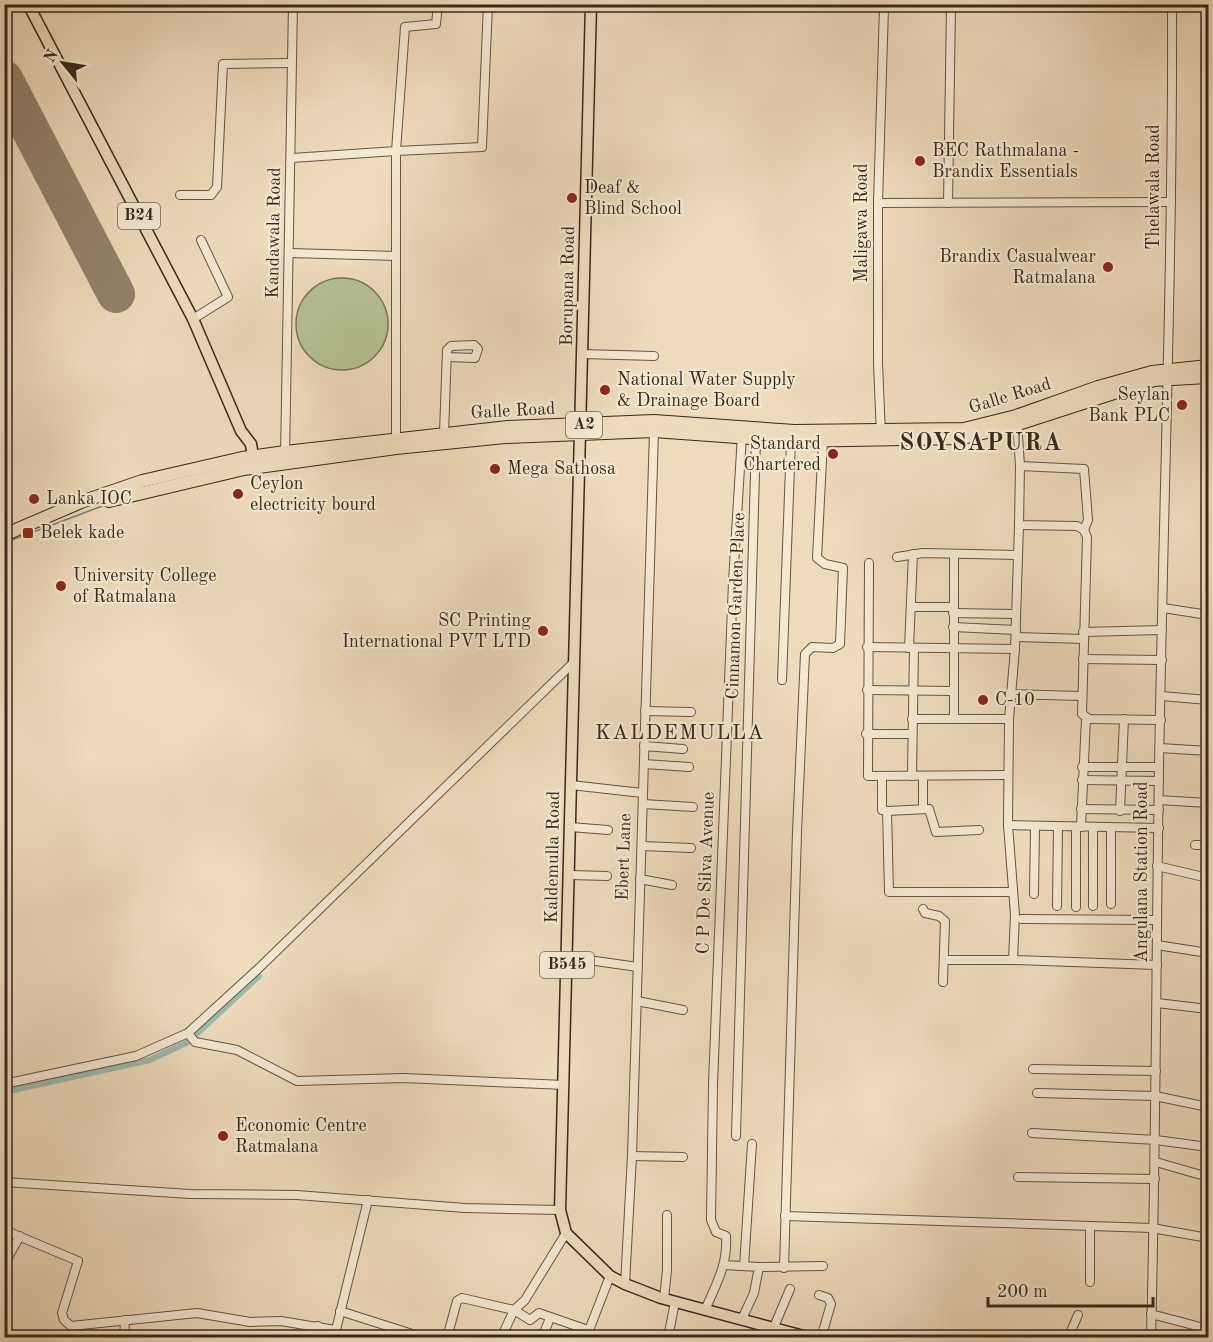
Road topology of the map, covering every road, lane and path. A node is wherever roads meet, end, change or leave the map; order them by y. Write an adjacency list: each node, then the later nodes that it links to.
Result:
1 (28, 4): 19 (main road, B24)
2 (292, 4): 9 (street, Kandawala Road)
3 (438, 4): 10 (street)
4 (488, 4): 10 (street)
5 (591, 4): 20 (main road, Borupana Road)
6 (1172, 4): 13 (street, Thelawala Road)
7 (882, 6): 14 (street, Maligawa Road)
8 (951, 6): 15 (street)
9 (291, 63): 11 (street, Kandawala Road); 12 (street)
10 (396, 151): 11 (street); 18 (street)
11 (292, 158): 17 (street, Kandawala Road)
12 (180, 195)
13 (1171, 202): 15 (street); 24 (street, Thelawala Road)
14 (878, 203): 15 (street); 31 (street, Maligawa Road)
15 (948, 203)
16 (201, 240): 19 (street)
17 (290, 253): 18 (street); 36 (street, Kandawala Road)
18 (396, 256): 32 (street)
19 (193, 319): 37 (main road, B24)
20 (582, 354): 21 (street); 27 (main road, Borupana Road)
21 (654, 356)
22 (448, 357): 29 (street)
23 (1209, 366): 24 (highway, Galle Road / A2)
24 (1168, 374): 25 (highway, Galle Road / A2); 26 (highway, Galle Road / A2); 49 (street, Angulana Station Road)
25 (1209, 377)
26 (1017, 420): 31 (highway, Galle Road / A2); 38 (street)
27 (581, 429): 28 (highway, Galle Road / A2); 29 (highway, Galle Road / A2); 30 (highway, Galle Road / A2); 36 (highway, Galle Road / A2); 63 (main road, Kaldemulla Road / B545)
28 (654, 431): 30 (highway, Galle Road / A2); 72 (street, Ebert Lane)
29 (444, 433): 32 (highway, Galle Road / A2)
30 (742, 433): 31 (highway, Galle Road / A2); 33 (highway, Galle Road / A2); 181 (street, C P De Silva Avenue)
31 (881, 435): 35 (highway, Galle Road / A2)
32 (396, 438): 36 (highway, Galle Road / A2)
33 (756, 438): 34 (highway, Galle Road / A2); 159 (street, Cinnamon Garden Place)
34 (791, 441): 35 (highway, Galle Road / A2); 64 (street)
35 (823, 441): 173 (street)
36 (285, 457): 37 (highway, Galle Road / A2)
37 (248, 463): 41 (highway, Galle Road / A2); 42 (highway, Galle Road / A2)
38 (1020, 466): 39 (street); 40 (street)
39 (1019, 525): 40 (street); 45 (street)
40 (1080, 528): 56 (street)
41 (4, 535)
42 (4, 543)
43 (913, 554): 44 (street); 46 (street); 48 (street)
44 (954, 554): 45 (street); 50 (street)
45 (1018, 555): 51 (street)
46 (897, 557)
47 (869, 563): 57 (street)
48 (911, 607): 50 (street); 58 (street)
49 (1163, 608): 52 (street); 54 (street, Angulana Station Road)
50 (953, 610): 51 (street); 53 (street)
51 (1016, 614): 55 (street)
52 (1209, 615)
53 (953, 627): 55 (street); 59 (street)
54 (1162, 630): 56 (street); 62 (street, Angulana Station Road)
55 (1016, 634): 56 (street); 60 (street)
56 (1083, 635): 61 (street)
57 (867, 647): 58 (street); 65 (street)
58 (912, 648): 59 (street); 66 (street)
59 (953, 648): 60 (street); 67 (street)
60 (1015, 650): 68 (street)
61 (1083, 659): 62 (street); 69 (street)
62 (1162, 660): 70 (street, Angulana Station Road)
63 (573, 663): 98 (main road, Kaldemulla Road / B545); 150 (street)
64 (782, 680)
65 (867, 690): 66 (street); 80 (street)
66 (912, 690): 67 (street); 75 (street)
67 (954, 691): 76 (street)
68 (1011, 694): 69 (street); 77 (street)
69 (1082, 696): 74 (street)
70 (1161, 696): 71 (street); 79 (street, Angulana Station Road)
71 (1209, 700)
72 (645, 711): 73 (street); 82 (street, Ebert Lane)
73 (691, 712)
74 (1086, 718): 78 (street); 90 (street)
75 (912, 719): 76 (street); 81 (street)
76 (954, 719): 77 (street)
77 (1009, 719): 91 (street)
78 (1124, 719): 79 (street); 87 (street)
79 (1161, 720): 83 (street, Angulana Station Road)
80 (866, 734): 81 (street); 92 (street)
81 (912, 734): 93 (street)
82 (644, 746): 84 (street); 86 (street, Ebert Lane)
83 (1160, 748): 85 (street); 88 (street, Angulana Station Road)
84 (683, 749)
85 (1209, 751)
86 (644, 764): 89 (street); 99 (street, Ebert Lane)
87 (1120, 766): 88 (street); 90 (street); 96 (street)
88 (1159, 766): 97 (street, Angulana Station Road)
89 (688, 767)
90 (1082, 767): 95 (street)
91 (1008, 775): 94 (street); 109 (street)
92 (882, 776): 93 (street); 107 (street)
93 (912, 776): 94 (street)
94 (923, 776): 104 (street)
95 (1082, 780): 96 (street); 105 (street)
96 (1120, 780): 97 (street); 108 (street)
97 (1159, 781): 100 (street, Angulana Station Road)
98 (571, 785): 99 (street); 111 (main road, Kaldemulla Road / B545)
99 (642, 793): 102 (street, Ebert Lane)
100 (1159, 800): 101 (street); 106 (street, Angulana Station Road)
101 (1209, 803)
102 (643, 804): 103 (street); 121 (street, Ebert Lane)
103 (693, 807)
104 (923, 808): 107 (street); 118 (street)
105 (1081, 809): 108 (street); 113 (street)
106 (1159, 810): 108 (street); 116 (street, Angulana Station Road)
107 (887, 811): 129 (street)
108 (1120, 811)
109 (1008, 825): 110 (street); 129 (street)
110 (1035, 826): 112 (street); 130 (street)
111 (570, 827): 117 (street); 124 (main road, Kaldemulla Road / B545)
112 (1058, 827): 113 (street); 132 (street)
113 (1079, 827): 114 (street); 134 (street)
114 (1092, 827): 115 (street); 133 (street)
115 (1111, 828): 116 (street); 131 (street)
116 (1159, 828): 123 (street, Angulana Station Road)
117 (608, 830)
118 (979, 830)
119 (1195, 845): 120 (street)
120 (1209, 845)
121 (642, 846): 122 (street); 127 (street, Ebert Lane)
122 (691, 848)
123 (1157, 866): 126 (street); 137 (street, Angulana Station Road)
124 (570, 875): 125 (street); 140 (main road, Kaldemulla Road / B545)
125 (607, 876)
126 (1209, 878)
127 (640, 879): 128 (street); 144 (street, Ebert Lane)
128 (672, 885)
129 (1014, 892): 142 (street)
130 (1034, 894)
131 (1111, 903)
132 (1058, 906)
133 (1093, 906)
134 (1076, 907)
135 (923, 909): 141 (street)
136 (1022, 919): 137 (street)
137 (1157, 920): 138 (street, Angulana Station Road)
138 (1157, 945): 139 (street); 143 (street, Angulana Station Road)
139 (1209, 953)
140 (567, 957): 144 (street); 154 (main road, Kaldemulla Road / B545)
141 (944, 960): 142 (street); 145 (street)
142 (1014, 960): 143 (street)
143 (1157, 965): 147 (street, Angulana Station Road)
144 (638, 967): 146 (street, Ebert Lane)
145 (943, 982)
146 (637, 1000): 149 (street); 163 (street, Ebert Lane)
147 (1157, 1003): 148 (street); 152 (street, Angulana Station Road)
148 (1209, 1009)
149 (683, 1010)
150 (191, 1037): 153 (street); 154 (street)
151 (1033, 1069): 152 (street)
152 (1156, 1071): 156 (street, Angulana Station Road)
153 (4, 1084)
154 (564, 1085): 171 (main road, Kaldemulla Road / B545)
155 (1037, 1093): 156 (street)
156 (1155, 1096): 157 (street); 160 (street, Angulana Station Road)
157 (1209, 1107)
158 (1032, 1133): 160 (street)
159 (736, 1136)
160 (1156, 1140): 162 (street); 165 (street, Angulana Station Road)
161 (752, 1144): 182 (street)
162 (1209, 1147)
163 (632, 1156): 164 (street); 188 (street, Ebert Lane)
164 (683, 1158)
165 (1156, 1162): 167 (street); 168 (street, Angulana Station Road)
166 (1018, 1177): 168 (street)
167 (1209, 1177)
168 (1155, 1179): 175 (street, Angulana Station Road)
169 (4, 1182): 170 (street)
170 (368, 1200): 171 (street); 194 (street)
171 (560, 1210): 177 (main road, Kaldemulla Road / B545)
172 (667, 1215): 191 (street)
173 (785, 1216): 174 (street); 185 (street)
174 (1090, 1226): 175 (street); 187 (street)
175 (1152, 1228): 179 (street); 195 (street, Angulana Station Road)
176 (4, 1230): 178 (street)
177 (566, 1233): 186 (main road); 192 (street)
178 (20, 1236): 180 (street); 199 (street)
179 (1209, 1238)
180 (4, 1264)
181 (724, 1264): 182 (street); 193 (street, C P De Silva Avenue)
182 (744, 1266): 184 (street)
183 (823, 1266): 185 (street)
184 (759, 1268): 185 (street); 198 (street)
185 (784, 1268)
186 (610, 1275): 188 (main road); 205 (street)
187 (1090, 1282)
188 (625, 1284): 191 (main road)
189 (790, 1289): 201 (street)
190 (819, 1295): 214 (street)
191 (670, 1300): 193 (main road); 212 (street)
192 (514, 1310): 197 (street); 209 (street); 210 (street)
193 (705, 1310): 198 (main road)
194 (340, 1311): 203 (street); 204 (street)
195 (1151, 1314): 202 (street); 216 (street, Angulana Station Road)
196 (1078, 1315): 215 (street)
197 (550, 1318): 205 (street); 211 (street)
198 (742, 1319): 201 (main road)
199 (125, 1320): 200 (street); 206 (street)
200 (318, 1326): 203 (street); 207 (street)
201 (774, 1327): 213 (main road)
202 (1209, 1329)
203 (335, 1334)
204 (402, 1334): 208 (street)
205 (587, 1334)
206 (124, 1338)
207 (316, 1338)
208 (425, 1338)
209 (447, 1338)
210 (501, 1338)
211 (542, 1338)
212 (668, 1338)
213 (811, 1338)
214 (821, 1338)
215 (1068, 1338)
216 (1151, 1338)

